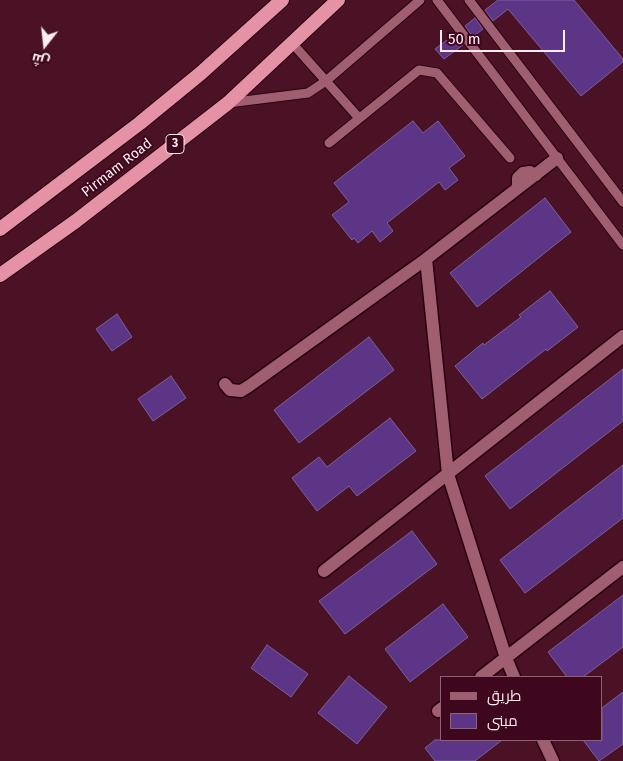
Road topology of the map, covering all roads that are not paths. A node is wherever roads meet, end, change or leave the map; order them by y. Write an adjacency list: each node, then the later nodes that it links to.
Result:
1 (282, 0): 14 (highway, Pirmam Road)
2 (338, 0): 6 (highway, Pirmam Road / 3)
3 (420, 0): 7 (lane)
4 (437, 0): 12 (lane)
5 (469, 0): 13 (lane)
6 (292, 43): 7 (lane); 8 (highway, Pirmam Road / 3)
7 (326, 81): 8 (lane); 9 (lane)
8 (228, 103): 17 (highway, Pirmam Road / 3)
9 (359, 118): 10 (lane); 11 (lane)
10 (329, 143)
11 (510, 158)
12 (558, 158): 15 (lane); 16 (street)
13 (623, 202)
14 (0, 229)
15 (623, 245)
16 (426, 259): 19 (street); 20 (street)
17 (0, 275)
18 (623, 336): 20 (street)
19 (224, 384)
20 (448, 474): 22 (street); 23 (street)
21 (623, 567): 23 (street)
22 (324, 571)
23 (506, 658): 24 (street); 25 (street)
24 (482, 676)
25 (514, 676)
26 (543, 741): 27 (street)
27 (553, 761)

